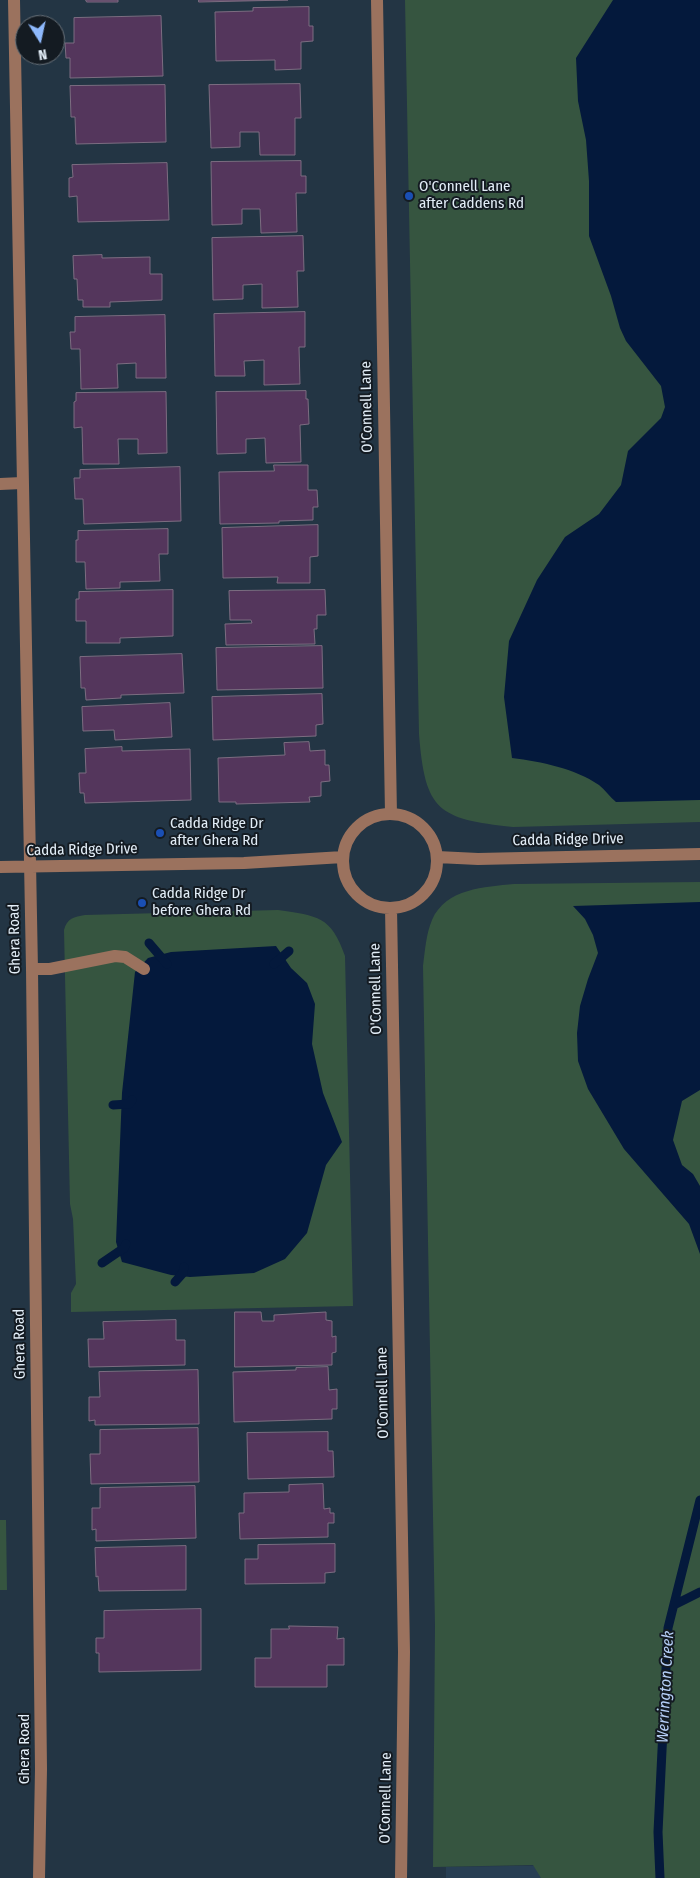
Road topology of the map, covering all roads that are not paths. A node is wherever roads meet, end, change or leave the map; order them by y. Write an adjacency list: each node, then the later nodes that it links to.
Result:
1 (14, 0): 3 (street, Ghera Road)
2 (377, 0): 5 (street, O'Connell Lane)
3 (22, 483): 4 (street); 10 (street, Ghera Road)
4 (0, 484)
5 (391, 814): 7 (street); 8 (street)
6 (700, 854): 8 (street, Cadda Ridge Drive)
7 (344, 857): 10 (street, Cadda Ridge Drive); 11 (street)
8 (437, 857): 11 (street)
9 (0, 867): 10 (street, Cadda Ridge Drive)
10 (30, 867): 12 (street, Ghera Road)
11 (391, 908): 15 (street, O'Connell Lane)
12 (32, 968): 13 (street); 14 (street, Ghera Road)
13 (144, 969)
14 (39, 1878)
15 (401, 1878)

